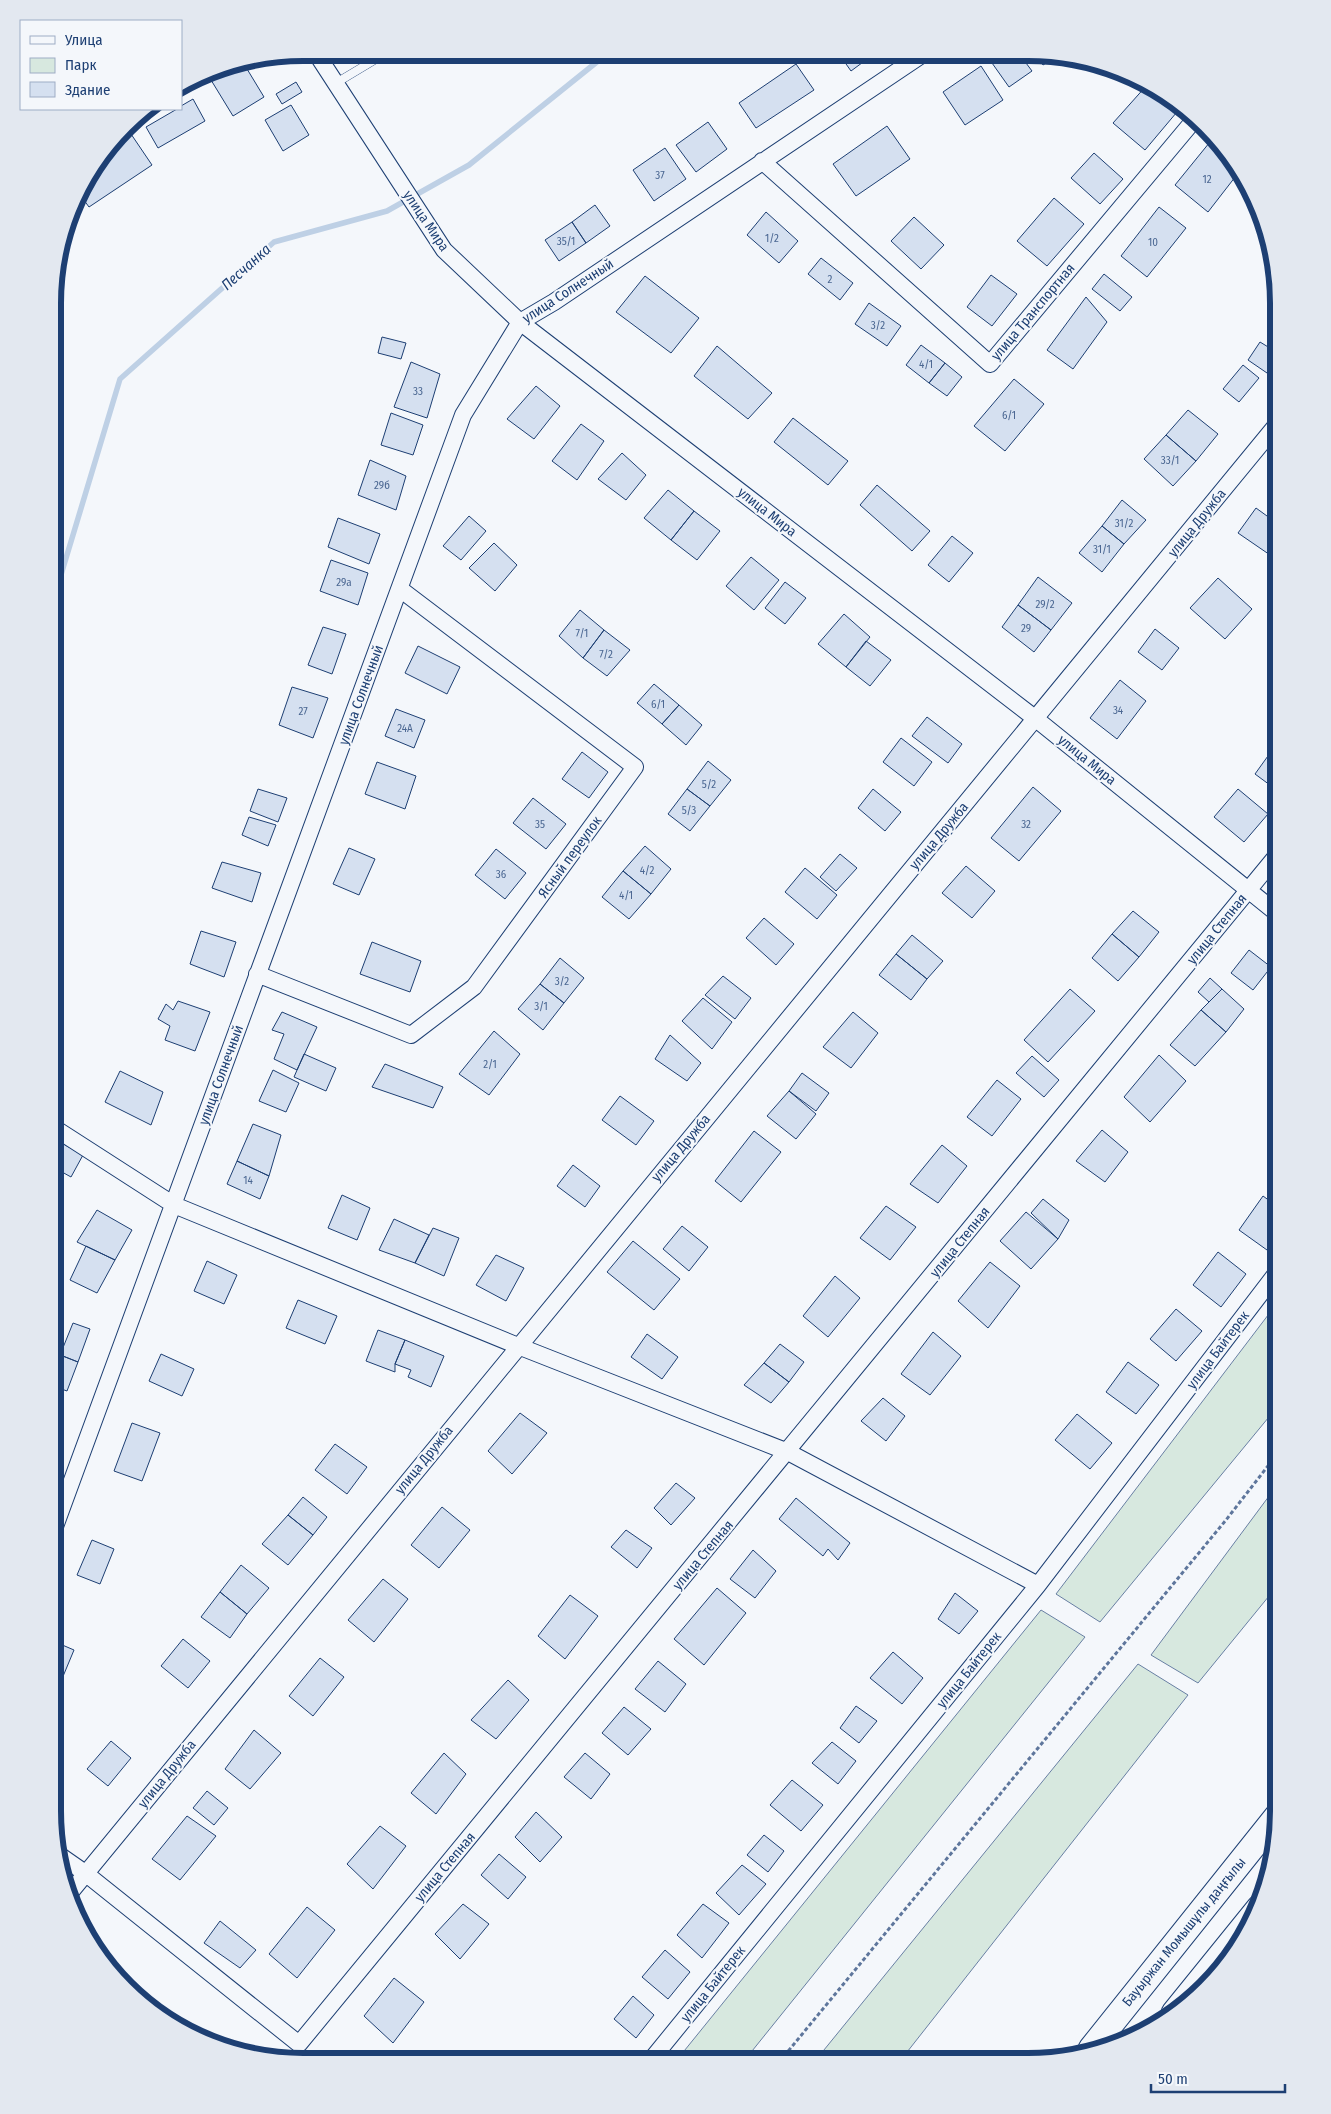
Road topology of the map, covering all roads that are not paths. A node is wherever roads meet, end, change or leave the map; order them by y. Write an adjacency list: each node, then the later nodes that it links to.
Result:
1 (322, 61): 4 (street, улица Мира)
2 (373, 61): 4 (lane)
3 (913, 61): 6 (street, улица Солнечный)
4 (336, 83): 7 (street, улица Мира)
5 (1191, 125): 6 (street, улица Транспортная)
6 (762, 162): 7 (street, улица Солнечный)
7 (520, 322): 9 (street, улица Солнечный); 10 (street, улица Мира)
8 (1270, 434): 10 (street, улица Дружба)
9 (400, 589): 14 (street, улица Солнечный); 14 (street, Ясный переулок)
10 (1036, 719): 12 (street, улица Мира); 18 (street, улица Дружба)
11 (1270, 864): 12 (street, улица Степная)
12 (1247, 891): 13 (street, улица Мира); 19 (street, улица Степная)
13 (1270, 908)
14 (257, 974): 16 (street, улица Солнечный)
15 (61, 1132): 16 (street)
16 (174, 1205): 18 (street); 20 (street, улица Солнечный)
17 (1270, 1281): 21 (street, улица Байтерек)
18 (518, 1346): 19 (street); 24 (street, улица Дружба)
19 (788, 1452): 21 (street); 24 (street, улица Степная)
20 (61, 1510)
21 (1038, 1585): 29 (street, улица Байтерек)
22 (1269, 1826): 28 (main road, Бауыржан Момышұлы даңғылы)
23 (66, 1860): 24 (street)
24 (85, 1874): 25 (street, улица Дружба)
25 (74, 1888)
26 (1227, 1948): 27 (main road)
27 (1204, 1976)
28 (1095, 2044)
29 (657, 2053)

